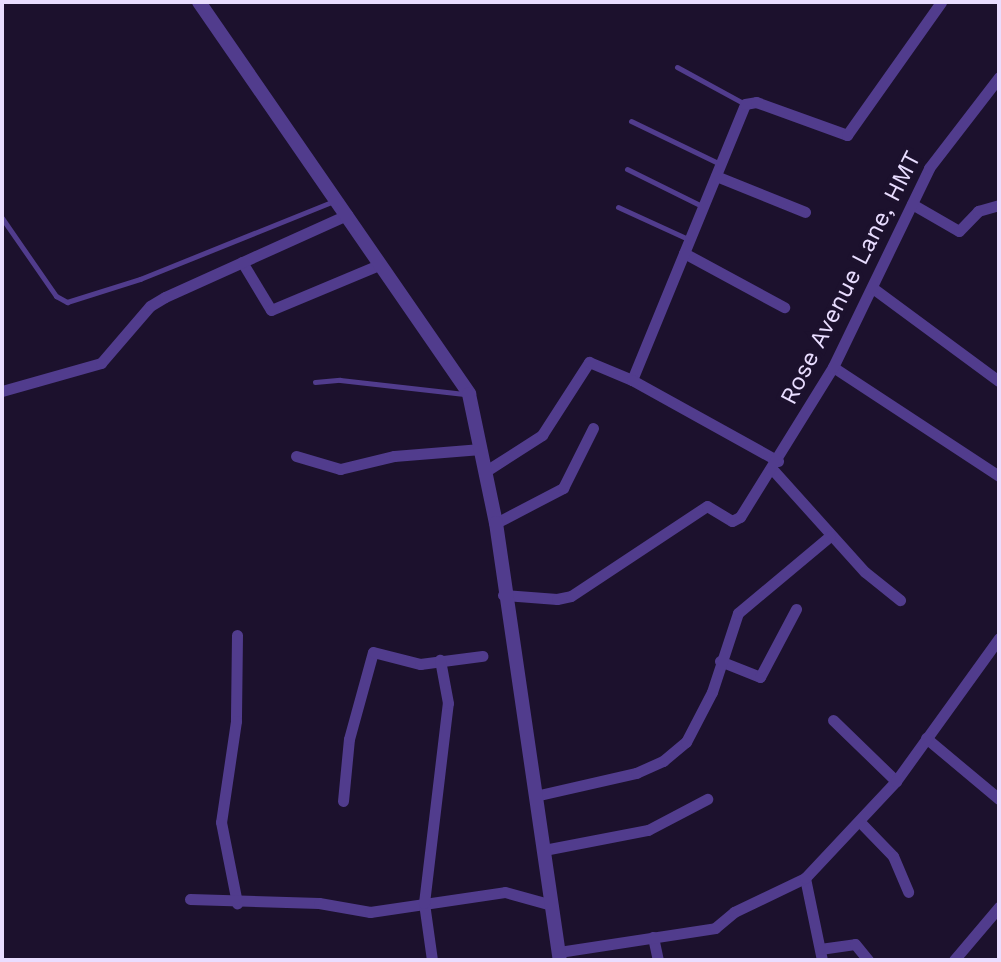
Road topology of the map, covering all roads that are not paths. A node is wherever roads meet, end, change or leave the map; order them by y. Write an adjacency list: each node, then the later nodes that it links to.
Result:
1 (199, 2): 9 (street)
2 (941, 2): 5 (street)
3 (677, 67): 5 (lane)
4 (999, 77): 10 (street, Rose Avenue Lane, HMT)
5 (745, 104): 8 (street)
6 (631, 121): 8 (lane)
7 (627, 169): 12 (lane)
8 (718, 170): 12 (street); 14 (street)
9 (337, 200): 15 (street); 16 (lane)
10 (912, 204): 11 (street); 21 (street, Rose Avenue Lane, HMT)
11 (999, 205)
12 (703, 206): 17 (street)
13 (618, 207): 17 (lane)
14 (805, 212)
15 (347, 215): 19 (street); 20 (street)
16 (2, 218)
17 (689, 240): 18 (street)
18 (684, 253): 22 (street); 24 (street)
19 (242, 262): 20 (street); 27 (street)
20 (381, 264): 28 (street)
21 (874, 289): 23 (street, Rose Avenue Lane, HMT); 25 (street)
22 (784, 307)
23 (833, 367): 32 (street, Rose Avenue Lane, HMT); 34 (street)
24 (632, 380): 32 (street); 33 (street)
25 (999, 381)
26 (315, 382): 28 (lane)
27 (2, 391)
28 (469, 394): 30 (street)
29 (593, 428): 35 (street)
30 (481, 449): 31 (street); 33 (street)
31 (296, 456)
32 (776, 466): 36 (street); 37 (street, Rose Avenue Lane, HMT)
33 (486, 471): 35 (street)
34 (999, 476)
35 (496, 523): 37 (street)
36 (830, 536): 38 (street); 44 (street)
37 (503, 595): 48 (street)
38 (900, 600)
39 (796, 609): 44 (street)
40 (237, 635): 57 (street)
41 (999, 638): 46 (street)
42 (482, 656): 43 (street)
43 (440, 660): 51 (street); 58 (street)
44 (720, 661): 48 (street)
45 (833, 720): 47 (street)
46 (926, 738): 47 (street); 50 (street)
47 (896, 781): 52 (street)
48 (535, 796): 53 (street)
49 (707, 799): 53 (street)
50 (999, 799)
51 (343, 801)
52 (860, 822): 54 (street); 55 (street)
53 (544, 850): 59 (street)
54 (805, 878): 61 (street); 62 (street)
55 (908, 892)
56 (190, 899): 57 (street)
57 (237, 903): 58 (street)
58 (424, 903): 59 (street); 64 (street)
59 (552, 905): 63 (street)
60 (999, 907): 67 (street)
61 (653, 937): 63 (street); 65 (street)
62 (821, 954): 66 (street)
63 (560, 956)
64 (432, 960)
65 (658, 960)
66 (868, 960)
67 (954, 960)

